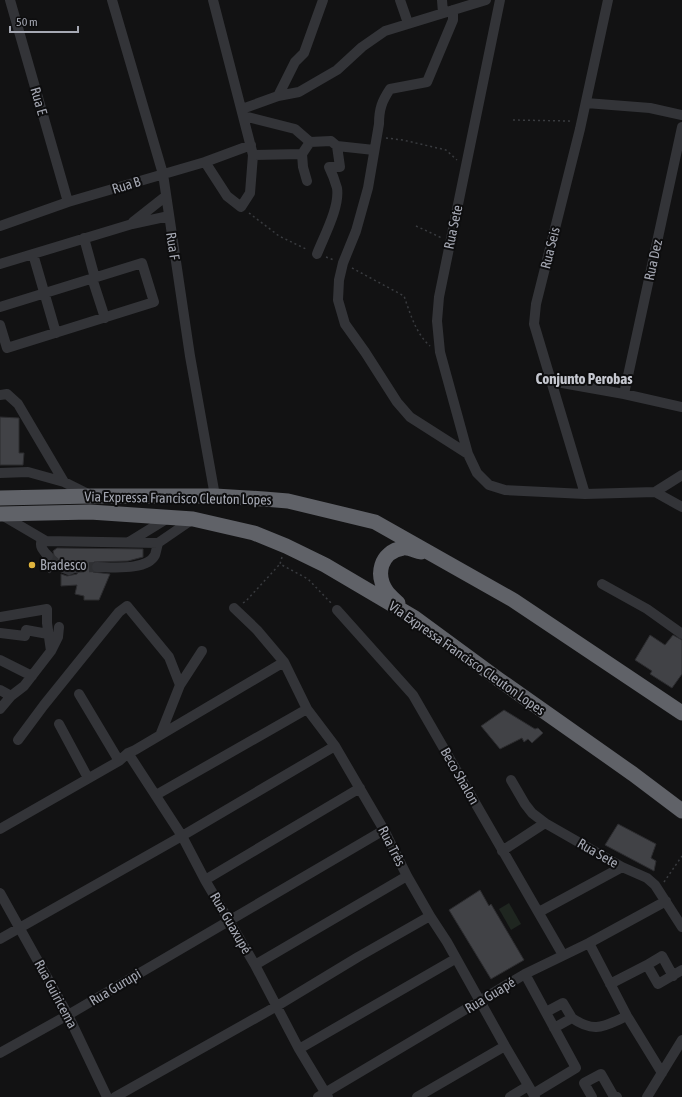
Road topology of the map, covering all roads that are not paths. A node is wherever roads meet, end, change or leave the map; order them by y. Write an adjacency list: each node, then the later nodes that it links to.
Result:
1 (10, 0): 26 (street, Rua E)
2 (112, 0): 23 (street, Rua F)
3 (213, 0): 14 (street)
4 (323, 0): 12 (street)
5 (400, 0): 11 (street)
6 (442, 0): 10 (street)
7 (486, 0): 10 (street)
8 (500, 0): 44 (street, Rua Sete)
9 (608, 0): 13 (street, Rua Seis)
10 (448, 11): 11 (street); 20 (street)
11 (408, 23): 12 (street)
12 (278, 96): 14 (street)
13 (586, 103): 15 (street); 40 (street, Rua Seis)
14 (243, 113): 17 (street); 19 (street)
15 (682, 115)
16 (682, 127): 41 (street, Rua Dez)
17 (310, 142): 18 (street); 21 (street)
18 (337, 146): 20 (street); 32 (street)
19 (252, 150): 21 (street, Rua B); 22 (street, Rua B); 22 (street)
20 (374, 150): 44 (street)
21 (302, 154): 24 (street)
22 (205, 162): 23 (street, Rua B)
23 (163, 174): 25 (street, Rua F); 26 (street, Rua B)
24 (307, 181)
25 (166, 196): 27 (street, Rua F); 28 (street)
26 (68, 202): 29 (street, Rua B)
27 (169, 216): 28 (street); 51 (street, Rua F)
28 (132, 224): 30 (street)
29 (0, 226)
30 (84, 238): 31 (street); 34 (street)
31 (33, 254): 33 (street); 35 (street)
32 (317, 254)
33 (0, 264)
34 (94, 278): 35 (street); 37 (street); 37 (street)
35 (45, 293): 36 (street); 39 (street)
36 (0, 307)
37 (105, 318): 39 (street)
38 (0, 325): 39 (street)
39 (56, 333)
40 (551, 380): 41 (street); 49 (street, Rua Seis)
41 (624, 394): 43 (street)
42 (0, 395): 47 (street)
43 (682, 407)
44 (468, 454): 49 (street, Rua Sete)
45 (0, 473): 47 (street)
46 (682, 475): 48 (street)
47 (64, 482): 50 (street)
48 (655, 492): 49 (street, Rua Sete); 53 (street)
49 (585, 494)
50 (92, 496): 51 (highway, Via Expressa Francisco Cleuton Lopes); 52 (highway, Via Expressa Francisco Cleuton Lopes)
51 (215, 496): 60 (highway, Via Expressa Francisco Cleuton Lopes)
52 (0, 498)
53 (682, 507)
54 (0, 514): 55 (highway, Via Expressa Francisco Cleuton Lopes); 57 (street)
55 (169, 517): 56 (highway, Via Expressa Francisco Cleuton Lopes); 58 (street)
56 (194, 519): 59 (street); 69 (highway, Via Expressa Francisco Cleuton Lopes)
57 (42, 539): 58 (street); 61 (street)
58 (130, 542): 59 (street)
59 (158, 543): 63 (street)
60 (434, 555): 69 (highway); 85 (highway, Via Expressa Francisco Cleuton Lopes)
61 (48, 556)
62 (59, 566): 64 (street)
63 (98, 567)
64 (74, 568)
65 (602, 584): 73 (street)
66 (234, 608): 77 (street, Rua Três)
67 (337, 610): 101 (street, Beco Shalon)
68 (0, 617): 72 (street)
69 (415, 618): 96 (highway, Via Expressa Francisco Cleuton Lopes)
70 (59, 628): 74 (street)
71 (0, 633): 72 (street)
72 (48, 634): 74 (street)
73 (682, 634)
74 (51, 651): 78 (street)
75 (202, 651): 79 (street)
76 (0, 660): 78 (street)
77 (284, 662): 84 (street, Rua Três); 87 (street)
78 (32, 676): 82 (street)
79 (180, 685): 87 (street); 88 (street)
80 (0, 690): 82 (street)
81 (79, 694): 91 (street)
82 (11, 696): 83 (street)
83 (0, 709)
84 (307, 710): 89 (street, Rua Três); 95 (street)
85 (682, 713)
86 (59, 724): 92 (street)
87 (161, 733): 90 (street)
88 (18, 740)
89 (335, 746): 94 (street, Rua Três); 100 (street)
90 (128, 753): 91 (street); 95 (street, Rua Guaxupé)
91 (119, 761): 92 (street)
92 (88, 778): 98 (street)
93 (512, 780): 97 (street, Rua Sete)
94 (360, 788): 99 (street, Rua Três); 104 (street)
95 (156, 795): 100 (street, Rua Guaxupé)
96 (681, 810)
97 (545, 823): 101 (street); 102 (street, Rua Sete)
98 (0, 829)
99 (384, 830): 103 (street, Rua Três); 109 (street, Rua Gurupi)
100 (182, 836): 104 (street, Rua Guaxupé); 111 (street)
101 (502, 851): 107 (street, Beco Shalon)
102 (622, 867): 106 (street, Rua Sete); 107 (street)
103 (408, 876): 108 (street, Rua Três); 116 (street)
104 (205, 880): 109 (street, Rua Guaxupé)
105 (0, 893): 111 (street, Rua Guiricema)
106 (666, 901): 110 (street, Rua Sete); 113 (street, Rua Guapé)
107 (539, 912): 114 (street, Beco Shalon)
108 (430, 916): 115 (street, Rua Três); 123 (street)
109 (229, 920): 116 (street, Rua Guaxupé); 125 (street, Rua Gurupi)
110 (682, 926)
111 (21, 928): 112 (street); 125 (street, Rua Guiricema)
112 (0, 939)
113 (589, 943): 114 (street, Rua Guapé); 121 (street)
114 (563, 955): 119 (street, Rua Guapé)
115 (455, 959): 122 (street, Rua Três); 131 (street)
116 (255, 965): 123 (street, Rua Guaxupé)
117 (647, 965): 120 (street); 120 (street); 121 (street)
118 (682, 970): 120 (street)
119 (525, 974): 122 (street, Rua Guapé); 124 (street)
120 (672, 976)
121 (610, 984): 126 (street)
122 (480, 1001): 130 (street, Rua Três); 137 (street, Rua Guapé)
123 (276, 1006): 131 (street, Rua Guaxupé); 140 (street)
124 (546, 1012): 127 (street); 128 (street)
125 (68, 1015): 132 (street, Rua Gurupi); 139 (street, Rua Guiricema)
126 (627, 1016): 127 (street); 134 (street)
127 (572, 1018): 128 (street)
128 (554, 1028): 133 (street)
129 (682, 1040): 134 (street)
130 (505, 1046): 136 (street, Rua Três); 141 (street)
131 (299, 1048): 137 (street, Rua Guaxupé)
132 (0, 1053)
133 (576, 1068): 135 (street); 136 (street)
134 (662, 1073): 144 (street)
135 (584, 1083): 138 (street); 143 (street)
136 (532, 1092): 142 (street)
137 (323, 1096)
138 (613, 1096)
139 (107, 1097)
140 (115, 1097)
141 (417, 1097)
142 (510, 1097)
143 (592, 1097)
144 (647, 1097)

